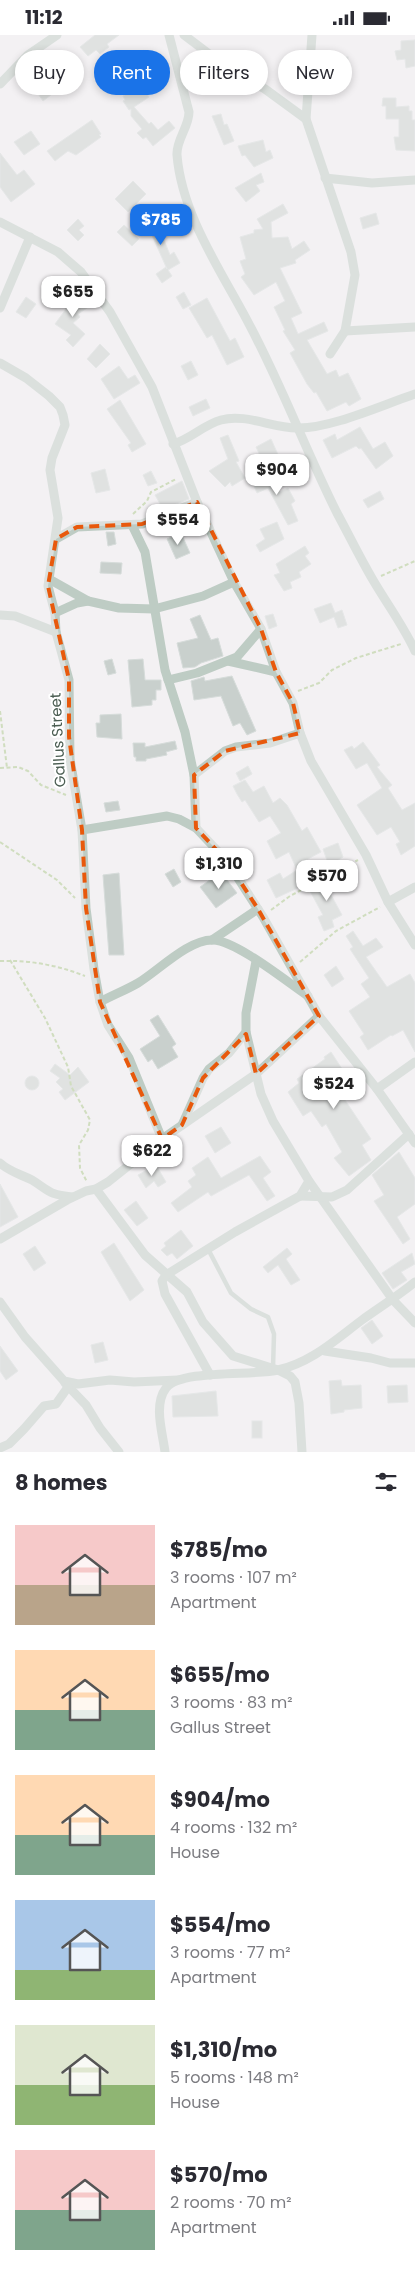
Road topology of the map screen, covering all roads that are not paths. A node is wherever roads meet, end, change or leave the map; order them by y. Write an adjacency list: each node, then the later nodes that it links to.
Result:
1 (57, 35): 5 (street)
2 (169, 35): 17 (street)
3 (184, 35): 6 (street)
4 (312, 35): 6 (street)
5 (0, 84)
6 (306, 119): 7 (street)
7 (325, 178): 8 (street); 13 (street)
8 (415, 179)
9 (0, 222): 10 (street)
10 (30, 237): 11 (street); 18 (street)
11 (0, 309)
12 (415, 327): 13 (street)
13 (345, 331): 14 (street)
14 (330, 354)
15 (0, 363): 21 (street, Gallus Street)
16 (415, 394): 17 (street)
17 (297, 428): 18 (street); 30 (street)
18 (173, 444): 19 (street)
19 (197, 502): 20 (street); 23 (street)
20 (132, 525): 21 (street); 25 (street)
21 (56, 539): 22 (street, Gallus Street)
22 (49, 579): 24 (street); 26 (street, Gallus Street)
23 (234, 582): 25 (street); 28 (street)
24 (88, 601): 25 (street); 26 (street)
25 (154, 609): 33 (street)
26 (55, 613): 29 (street, Gallus Street)
27 (0, 615): 29 (street)
28 (261, 629): 31 (street); 32 (street)
29 (56, 632): 37 (street, Gallus Street)
30 (415, 651)
31 (228, 661): 32 (street); 33 (street)
32 (276, 672): 34 (street)
33 (168, 680): 35 (street)
34 (300, 733): 35 (street); 39 (street)
35 (194, 775): 36 (street)
36 (196, 828): 37 (street); 40 (street)
37 (82, 830): 45 (street, Gallus Street)
38 (415, 887): 39 (street)
39 (388, 902): 42 (street)
40 (260, 913): 41 (street); 44 (street)
41 (212, 940): 43 (street); 45 (street)
42 (415, 945)
43 (256, 961): 44 (street); 47 (street)
44 (310, 998): 46 (street)
45 (100, 1002): 53 (street, Gallus Street)
46 (319, 1016): 49 (street); 50 (street)
47 (246, 1032): 49 (street); 51 (street)
48 (415, 1062): 50 (street)
49 (256, 1074): 51 (street); 56 (street)
50 (377, 1089): 52 (street)
51 (182, 1125): 53 (street)
52 (409, 1134): 54 (street); 59 (street)
53 (162, 1139): 57 (street)
54 (415, 1143)
55 (0, 1163): 60 (street)
56 (309, 1181): 58 (street); 59 (street)
57 (94, 1190): 60 (street); 63 (street)
58 (300, 1196): 59 (street); 62 (street)
59 (319, 1196): 65 (street)
60 (73, 1197): 61 (street)
61 (0, 1239)
62 (208, 1249): 63 (street); 70 (lane)
63 (166, 1275): 70 (street); 71 (street)
64 (415, 1282): 65 (street)
65 (393, 1300): 67 (street); 68 (street)
66 (0, 1302): 73 (street)
67 (415, 1323)
68 (325, 1351): 69 (street); 70 (street)
69 (415, 1363)
70 (275, 1370): 71 (street); 77 (street)
71 (210, 1375): 72 (street)
72 (186, 1379): 73 (street); 76 (street)
73 (66, 1384): 74 (street); 75 (street)
74 (0, 1449)
75 (119, 1452)
76 (165, 1452)
77 (302, 1452)

